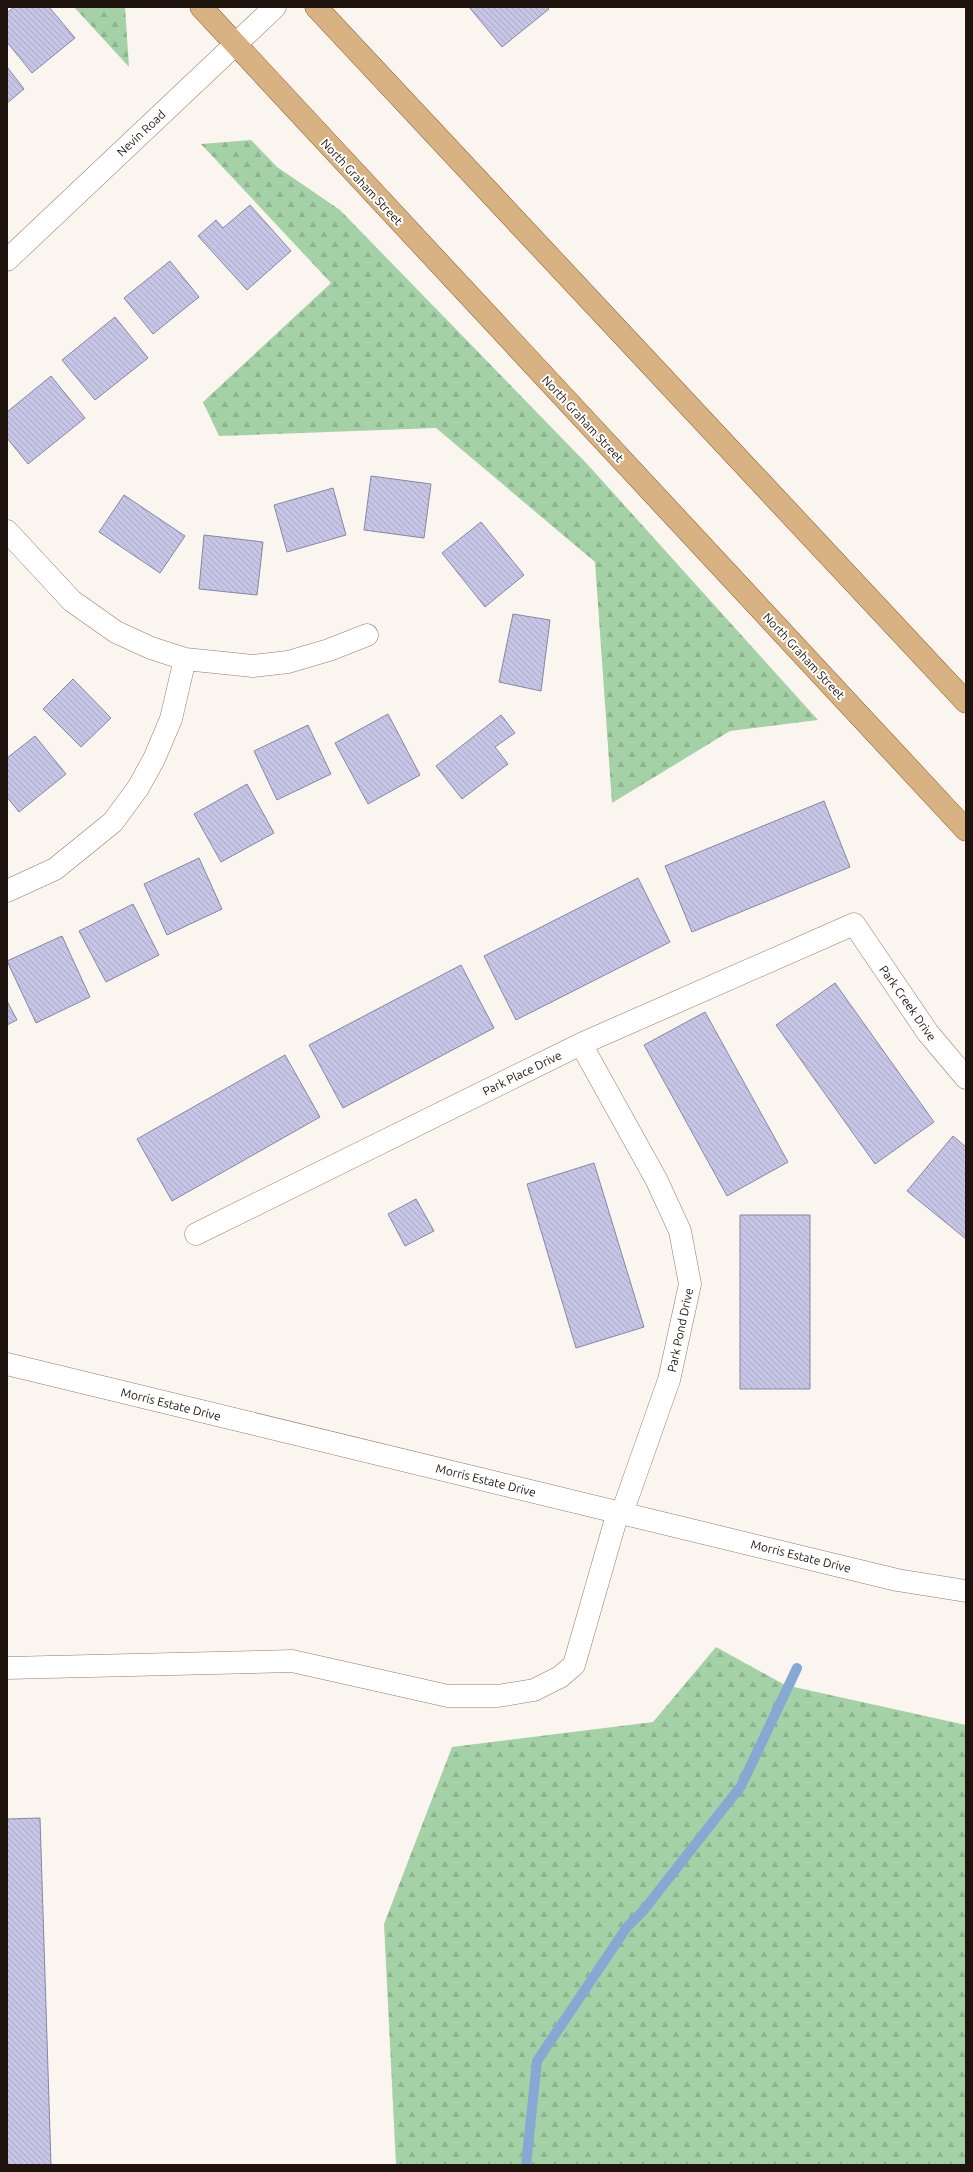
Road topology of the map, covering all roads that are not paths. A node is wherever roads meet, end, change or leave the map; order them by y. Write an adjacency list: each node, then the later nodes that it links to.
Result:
1 (201, 7): 4 (main road, North Graham Street)
2 (275, 7): 4 (street, Nevin Road)
3 (316, 7): 9 (main road)
4 (236, 46): 5 (street, Nevin Road); 10 (main road, North Graham Street)
5 (7, 260)
6 (7, 531): 8 (street)
7 (367, 635): 8 (street)
8 (185, 659): 11 (street)
9 (966, 702)
10 (966, 830)
11 (7, 890)
12 (854, 924): 13 (street, Park Place Drive); 14 (street, Park Creek Drive)
13 (581, 1044): 15 (street, Park Place Drive); 17 (street, Park Pond Drive)
14 (966, 1078)
15 (196, 1234)
16 (7, 1364): 17 (street, Morris Estate Drive)
17 (620, 1512): 18 (street, Morris Estate Drive); 19 (street, Park Pond Drive)
18 (966, 1591)
19 (7, 1668)

